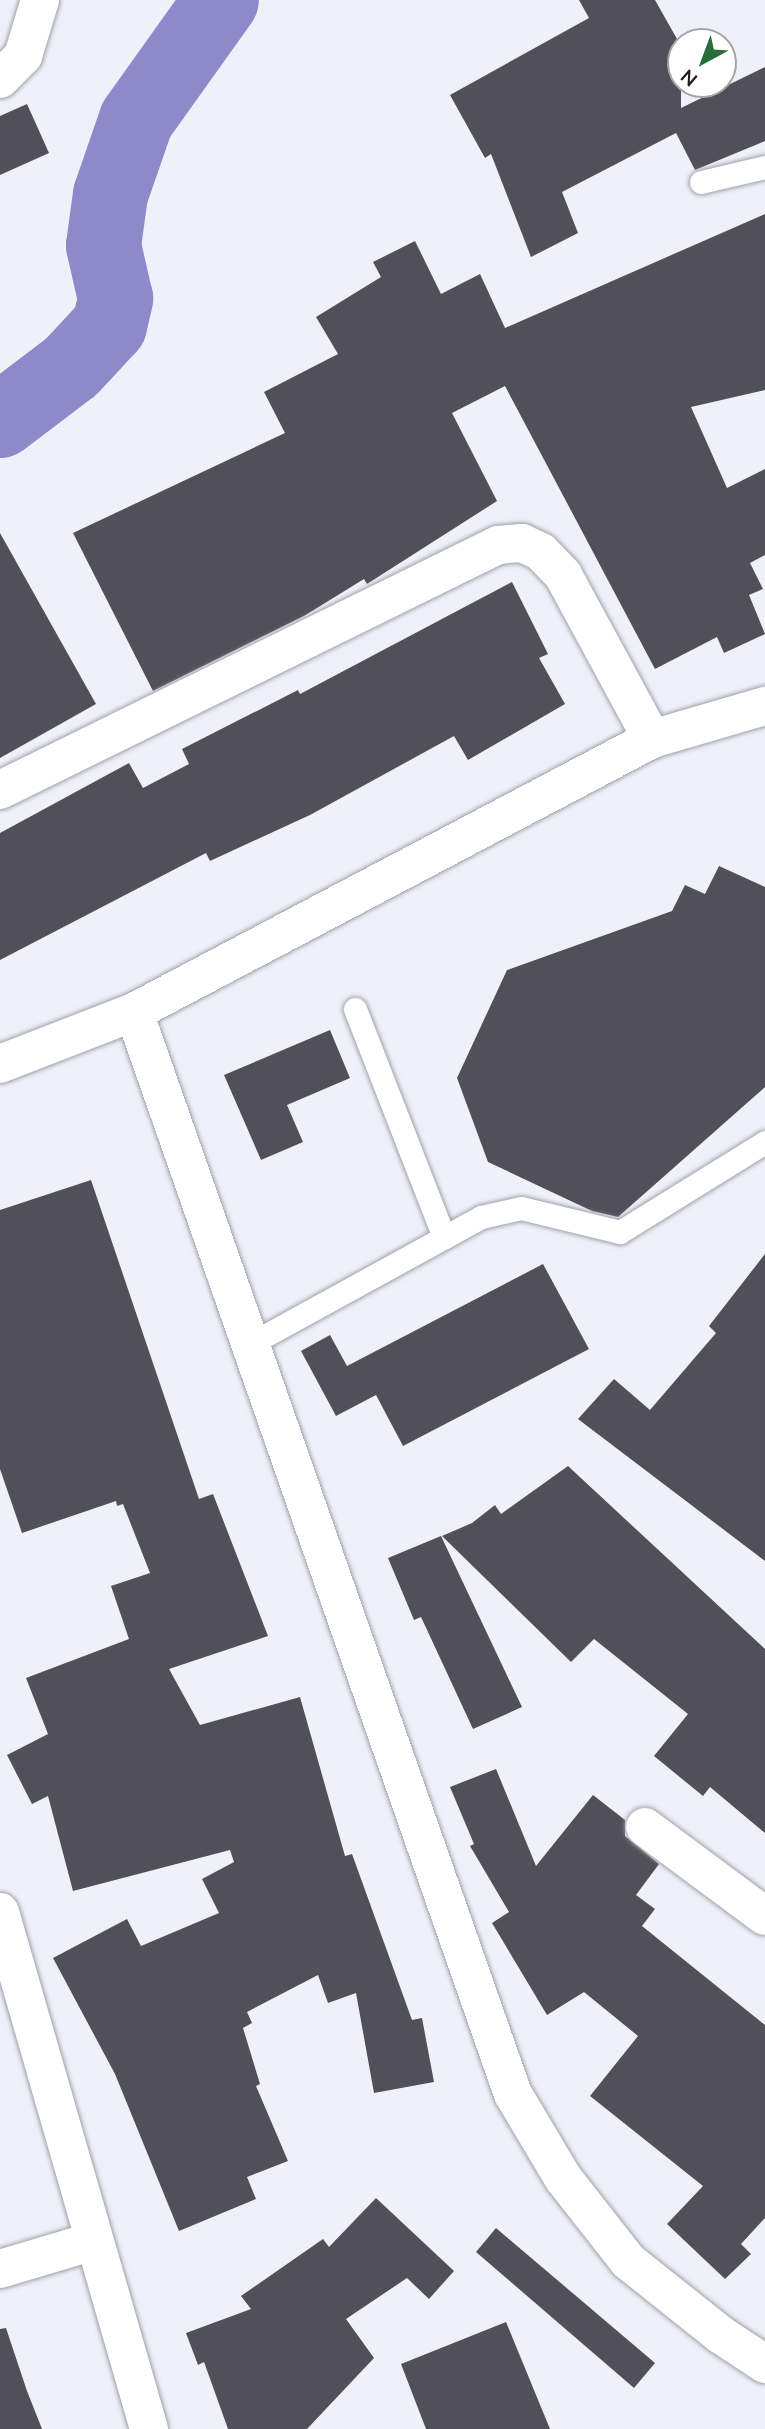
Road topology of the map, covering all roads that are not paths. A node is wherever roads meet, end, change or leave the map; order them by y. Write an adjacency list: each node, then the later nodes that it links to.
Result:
1 (40, 0): 2 (street)
2 (0, 79)
3 (765, 167): 4 (lane)
4 (701, 182)
5 (765, 706): 6 (street)
6 (652, 739): 7 (street); 9 (street)
7 (0, 790)
8 (355, 1009): 12 (lane)
9 (134, 1012): 10 (street); 13 (street)
10 (3, 1056)
11 (765, 1142): 12 (lane)
12 (444, 1237): 13 (lane)
13 (250, 1344): 19 (street)
14 (645, 1827): 16 (street)
15 (0, 1912): 17 (street)
16 (765, 1916)
17 (94, 2241): 18 (street); 20 (street)
18 (0, 2269)
19 (765, 2364)
20 (149, 2429)

